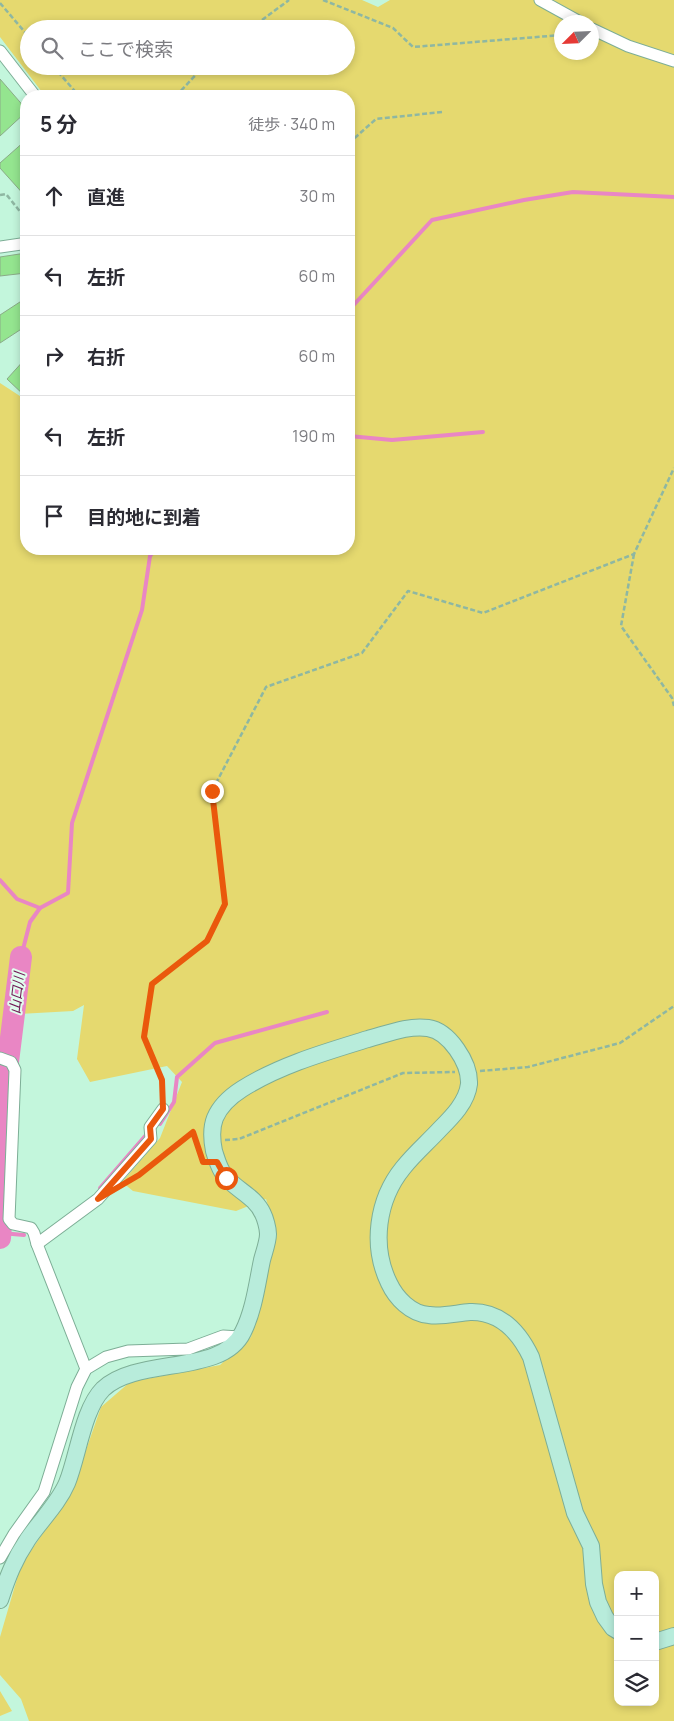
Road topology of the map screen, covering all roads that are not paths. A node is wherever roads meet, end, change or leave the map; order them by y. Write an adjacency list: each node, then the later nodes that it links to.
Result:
1 (540, 0): 2 (street)
2 (567, 15)
3 (599, 32): 5 (street)
4 (0, 51): 6 (street)
5 (674, 61)
6 (30, 90)
7 (20, 244): 8 (street)
8 (0, 247)
9 (6, 1060): 11 (street)
10 (163, 1109): 11 (street)
11 (37, 1244): 13 (street)
12 (240, 1338): 13 (street); 15 (street); 16 (street)
13 (86, 1369): 14 (street)
14 (0, 1558)
15 (0, 1600)
16 (614, 1629)
17 (674, 1636): 18 (street)
18 (659, 1641)

